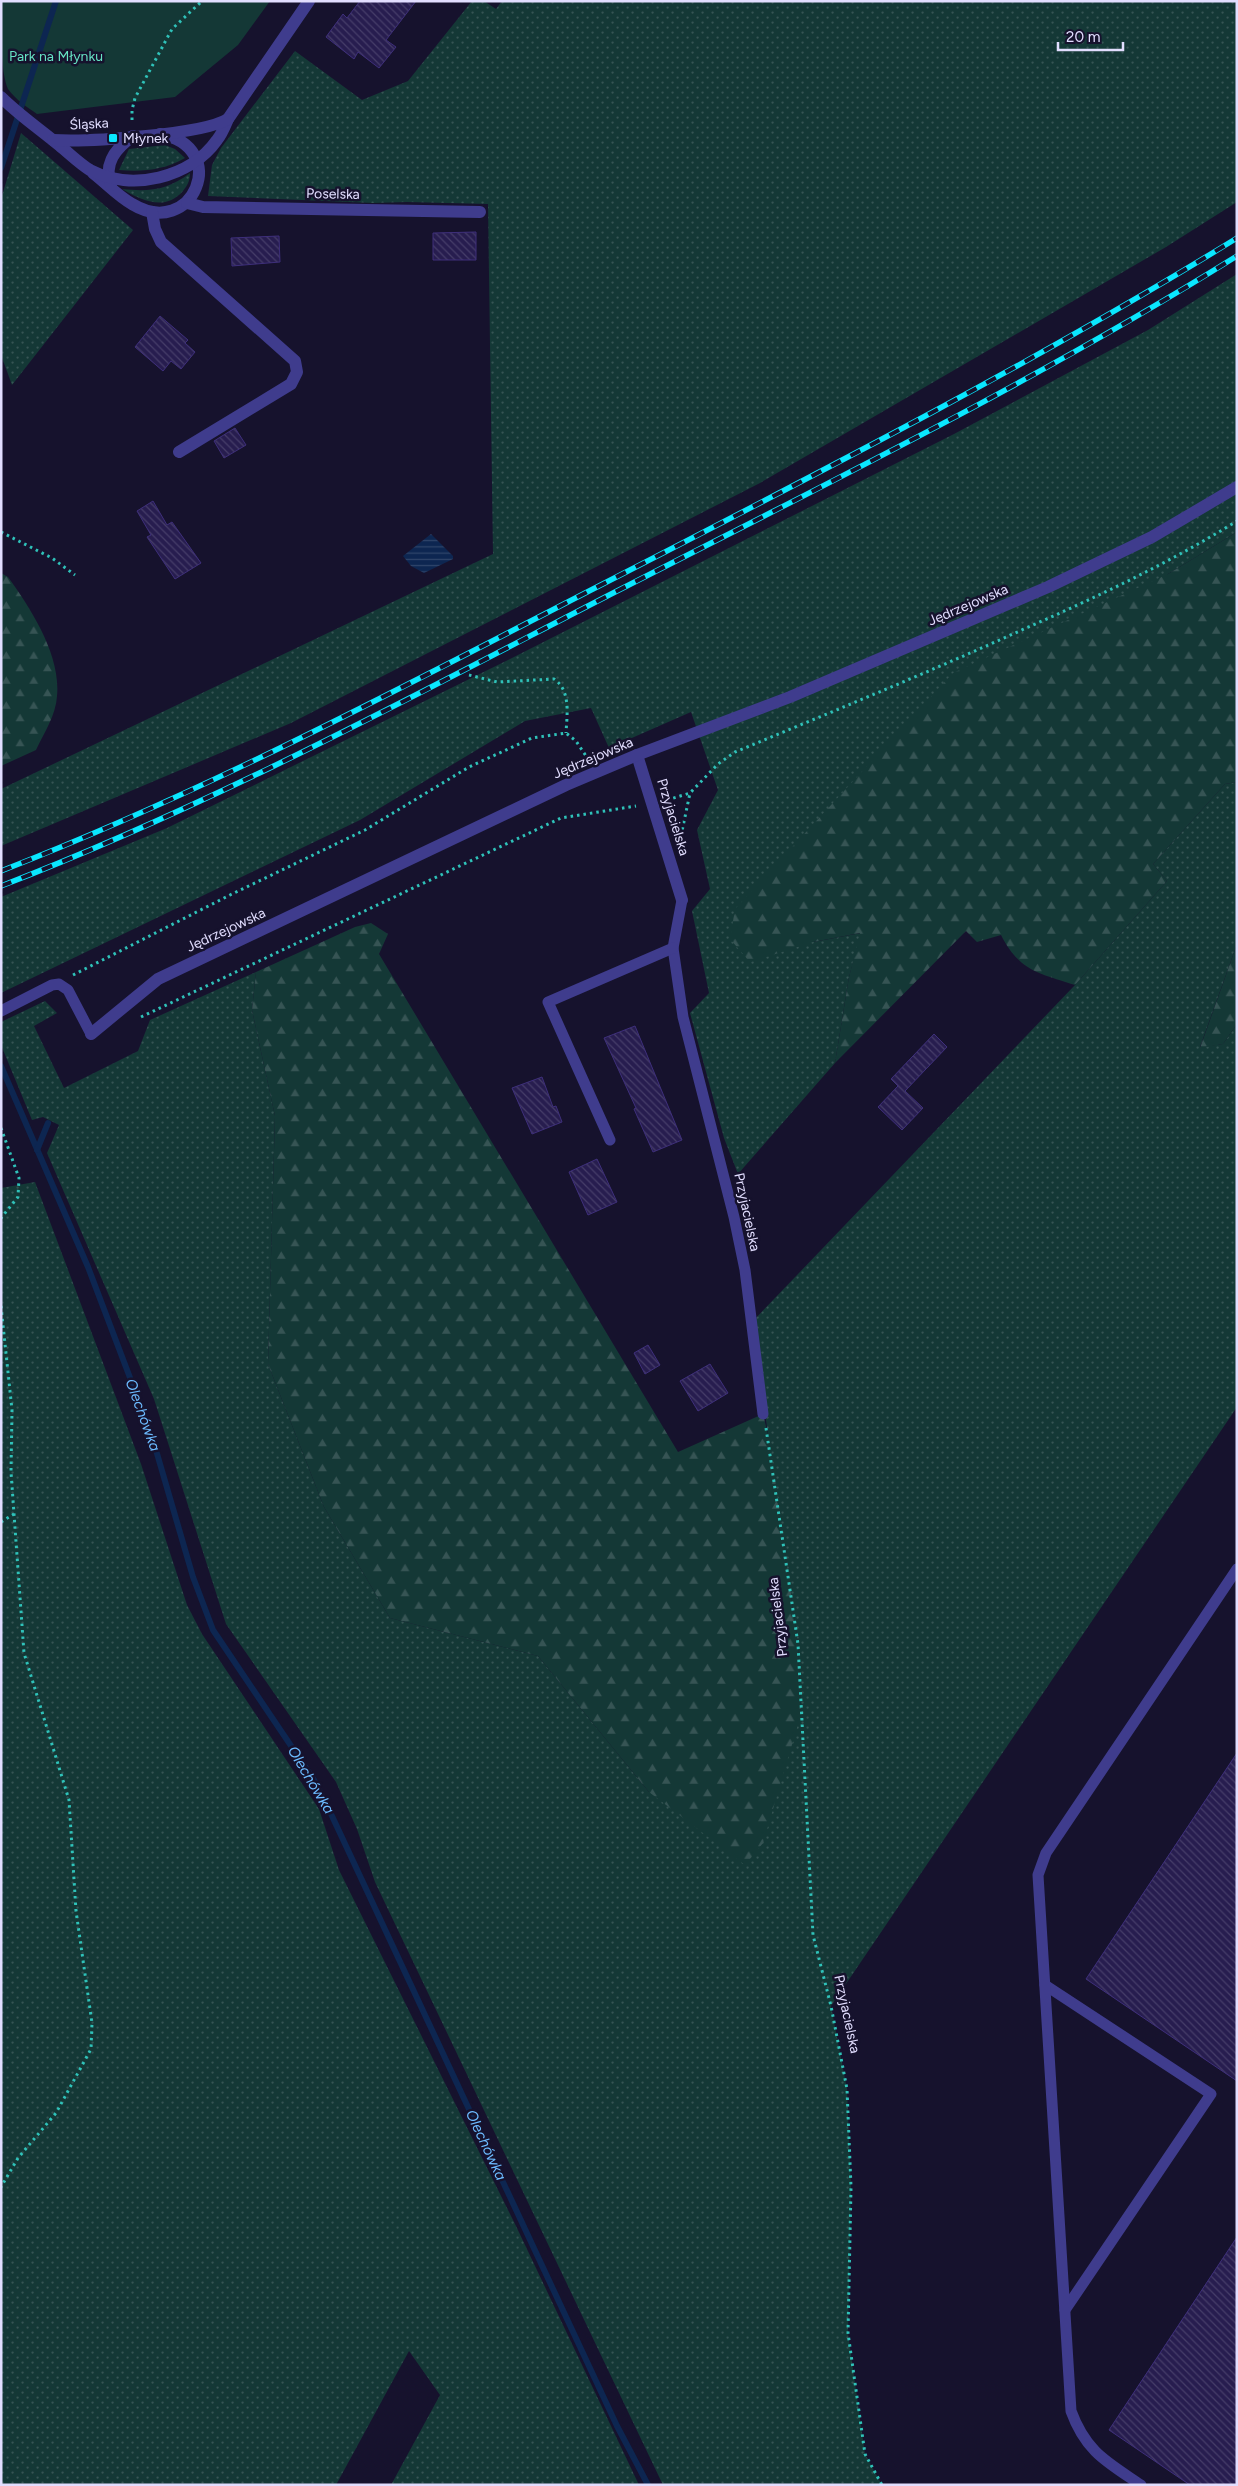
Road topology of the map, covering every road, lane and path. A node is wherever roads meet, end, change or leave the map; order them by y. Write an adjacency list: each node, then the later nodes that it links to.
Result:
1 (202, 1): 6 (path)
2 (309, 1): 4 (street)
3 (2, 98): 7 (street, Śląska)
4 (228, 120): 5 (street); 8 (street)
5 (156, 134): 6 (street, Śląska); 8 (street)
6 (133, 136): 7 (street, Śląska); 10 (street)
7 (53, 140): 9 (street, Śląska)
8 (198, 160): 10 (street, Śląska); 12 (street)
9 (90, 170): 10 (street, Śląska); 11 (street)
10 (108, 176): 11 (street)
11 (113, 190): 13 (street)
12 (187, 202): 13 (street); 14 (street, Poselska)
13 (152, 212): 15 (street)
14 (480, 212)
15 (179, 452)
16 (1237, 486): 22 (street, Jędrzejowska)
17 (1237, 521): 24 (path)
18 (1, 532): 19 (path)
19 (75, 575)
20 (469, 675): 21 (path)
21 (566, 733): 23 (path); 29 (path)
22 (637, 755): 23 (street, Jędrzejowska); 25 (street, Przyjacielska)
23 (597, 772): 32 (street, Jędrzejowska)
24 (690, 793): 25 (path); 26 (path)
25 (654, 804): 27 (street, Przyjacielska); 31 (path)
26 (683, 844)
27 (682, 900): 28 (lane, Przyjacielska)
28 (673, 948): 34 (lane); 37 (lane, Przyjacielska)
29 (52, 985): 30 (lane); 32 (lane, Jędrzejowska)
30 (1, 1011)
31 (135, 1019)
32 (91, 1034)
33 (1, 1128): 35 (path)
34 (610, 1140)
35 (1, 1218)
36 (1, 1306): 38 (path)
37 (763, 1414): 44 (path, Przyjacielska)
38 (14, 1514): 39 (path); 42 (path)
39 (1, 1522)
40 (1237, 1569): 41 (lane)
41 (1044, 1985): 43 (lane); 43 (lane)
42 (1, 2187)
43 (1065, 2310): 45 (lane)
44 (882, 2485)
45 (1141, 2485)

